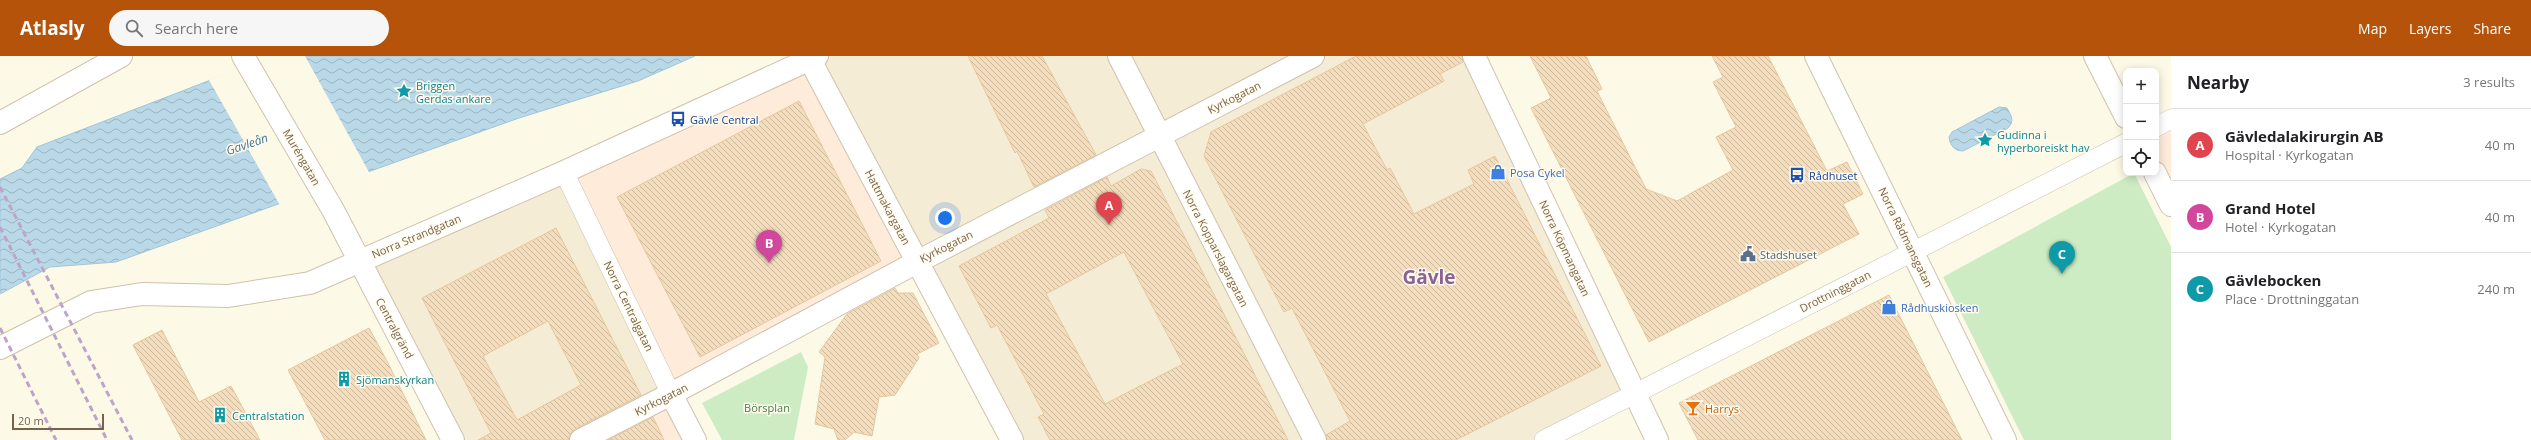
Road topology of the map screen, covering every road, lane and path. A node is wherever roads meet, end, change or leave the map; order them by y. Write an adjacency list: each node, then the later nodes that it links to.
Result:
1 (121, 56): 11 (street)
2 (1119, 56): 13 (street, Norra Kopparslagargatan)
3 (1313, 56): 13 (street, Kyrkogatan)
4 (1474, 56): 23 (street, Norra Köpmangatan)
5 (1816, 56): 18 (street, Norra Rådmansgatan)
6 (2095, 56): 9 (street)
7 (244, 58): 19 (street, Muréngatan)
8 (813, 58): 15 (street, Norra Strandgatan); 20 (street, Hattmakargatan)
9 (2123, 111)
10 (2171, 119): 12 (street)
11 (0, 124)
12 (2159, 125)
13 (1158, 136): 20 (street, Kyrkogatan); 28 (street, Norra Kopparslagargatan)
14 (2123, 145): 18 (street, Drottninggatan)
15 (564, 172): 19 (street, Norra Strandgatan); 22 (street, Norra Centralgatan)
16 (2156, 176): 17 (street)
17 (2171, 205)
18 (1913, 251): 23 (street, Drottninggatan); 31 (street, Norra Rådmansgatan)
19 (359, 260): 21 (street, Norra Strandgatan); 24 (street, Centralgränd)
20 (917, 262): 22 (street, Kyrkogatan); 27 (street, Hattmakargatan)
21 (0, 348)
22 (671, 394): 25 (street, Kyrkogatan); 26 (street, Norra Centralgatan)
23 (1634, 394): 29 (street, Drottninggatan); 30 (street, Norra Köpmangatan)
24 (454, 440)
25 (581, 440)
26 (695, 440)
27 (1012, 440)
28 (1315, 440)
29 (1544, 440)
30 (1657, 440)
31 (2005, 440)

